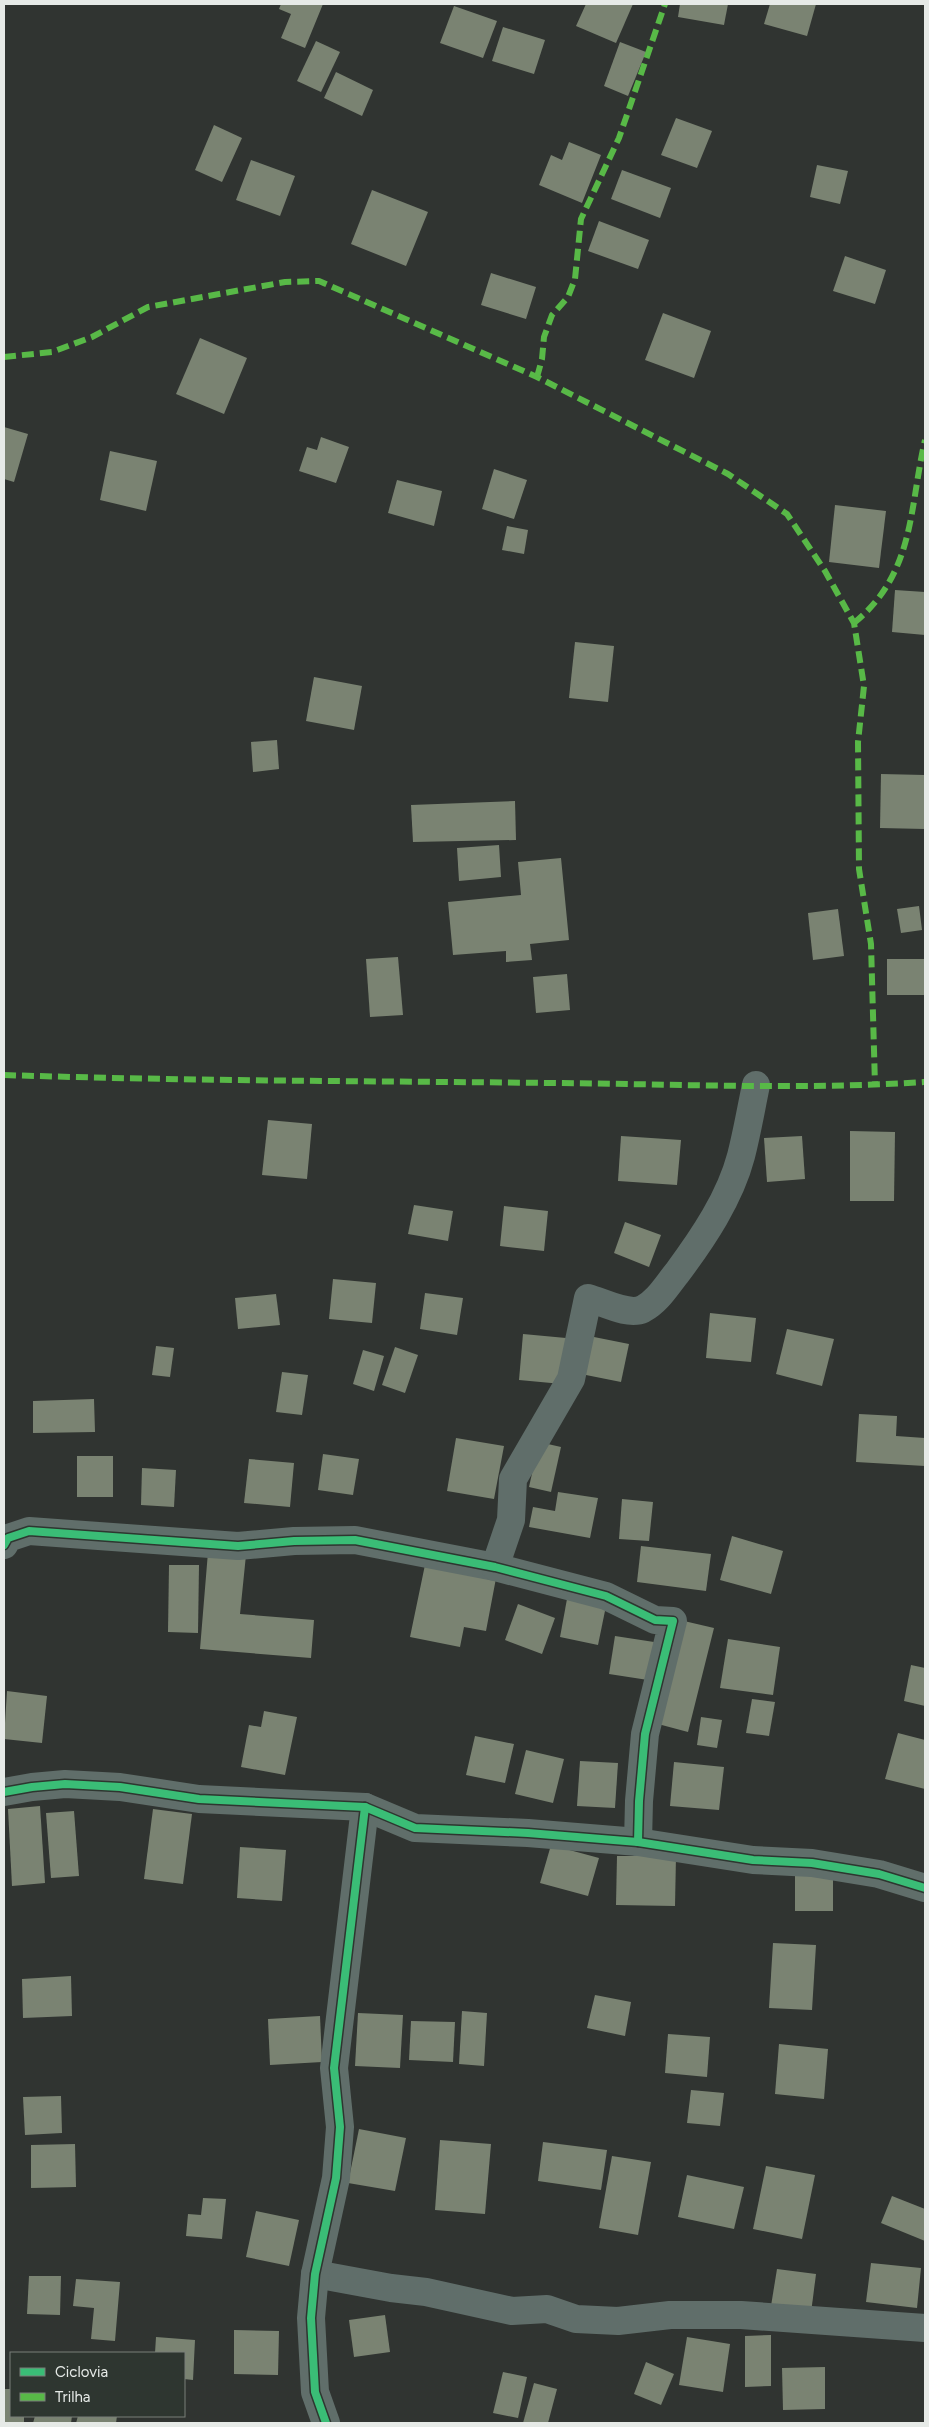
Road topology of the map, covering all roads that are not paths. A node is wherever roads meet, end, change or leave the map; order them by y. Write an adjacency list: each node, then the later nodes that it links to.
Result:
1 (756, 1085): 3 (street)
2 (4, 1545): 3 (street)
3 (495, 1567): 6 (street)
4 (4, 1792): 5 (street)
5 (365, 1807): 6 (street); 8 (street)
6 (638, 1842): 7 (street)
7 (925, 1888)
8 (315, 2274): 9 (street); 10 (street)
9 (925, 2328)
10 (326, 2423)

